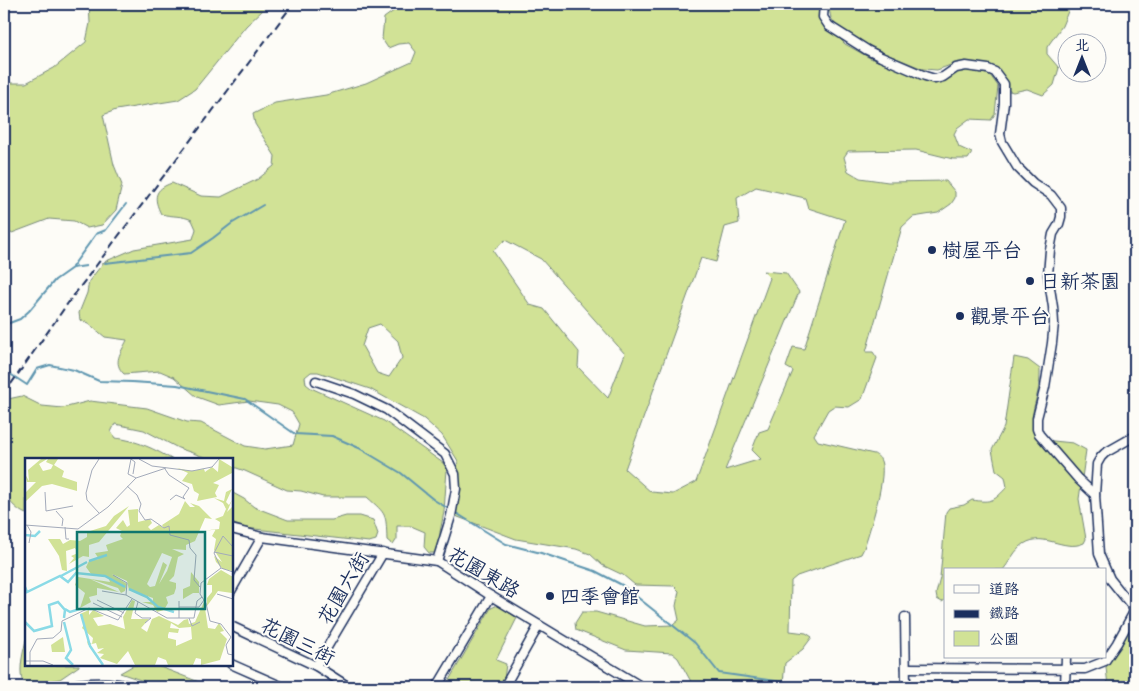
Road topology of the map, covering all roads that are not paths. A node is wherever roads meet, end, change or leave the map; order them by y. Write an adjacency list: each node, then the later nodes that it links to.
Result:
1 (824, 4): 4 (street)
2 (316, 381): 8 (street)
3 (1135, 436): 4 (street)
4 (1095, 495): 9 (street)
5 (232, 529): 6 (street, 花園東路)
6 (262, 537): 7 (street, 花園東路); 11 (street)
7 (383, 553): 8 (street, 花園東路); 19 (street, 花園六街)
8 (437, 561): 12 (street, 花園東路)
9 (1104, 568)
10 (1108, 582): 13 (street)
11 (232, 589)
12 (491, 596): 15 (street, 花園東路); 26 (street)
13 (1135, 610): 21 (street)
14 (905, 617): 20 (street)
15 (539, 625): 27 (street); 28 (street, 花園東路)
16 (232, 626): 19 (street, 花園三街)
17 (1066, 658): 21 (street)
18 (232, 664): 24 (street)
19 (316, 666): 25 (street, 花園三街)
20 (906, 668): 21 (street); 29 (street)
21 (1066, 668): 30 (street)
22 (59, 687): 23 (street)
23 (134, 687)
24 (283, 687)
25 (349, 687)
26 (437, 687)
27 (506, 687)
28 (642, 687)
29 (906, 687)
30 (1065, 687)

